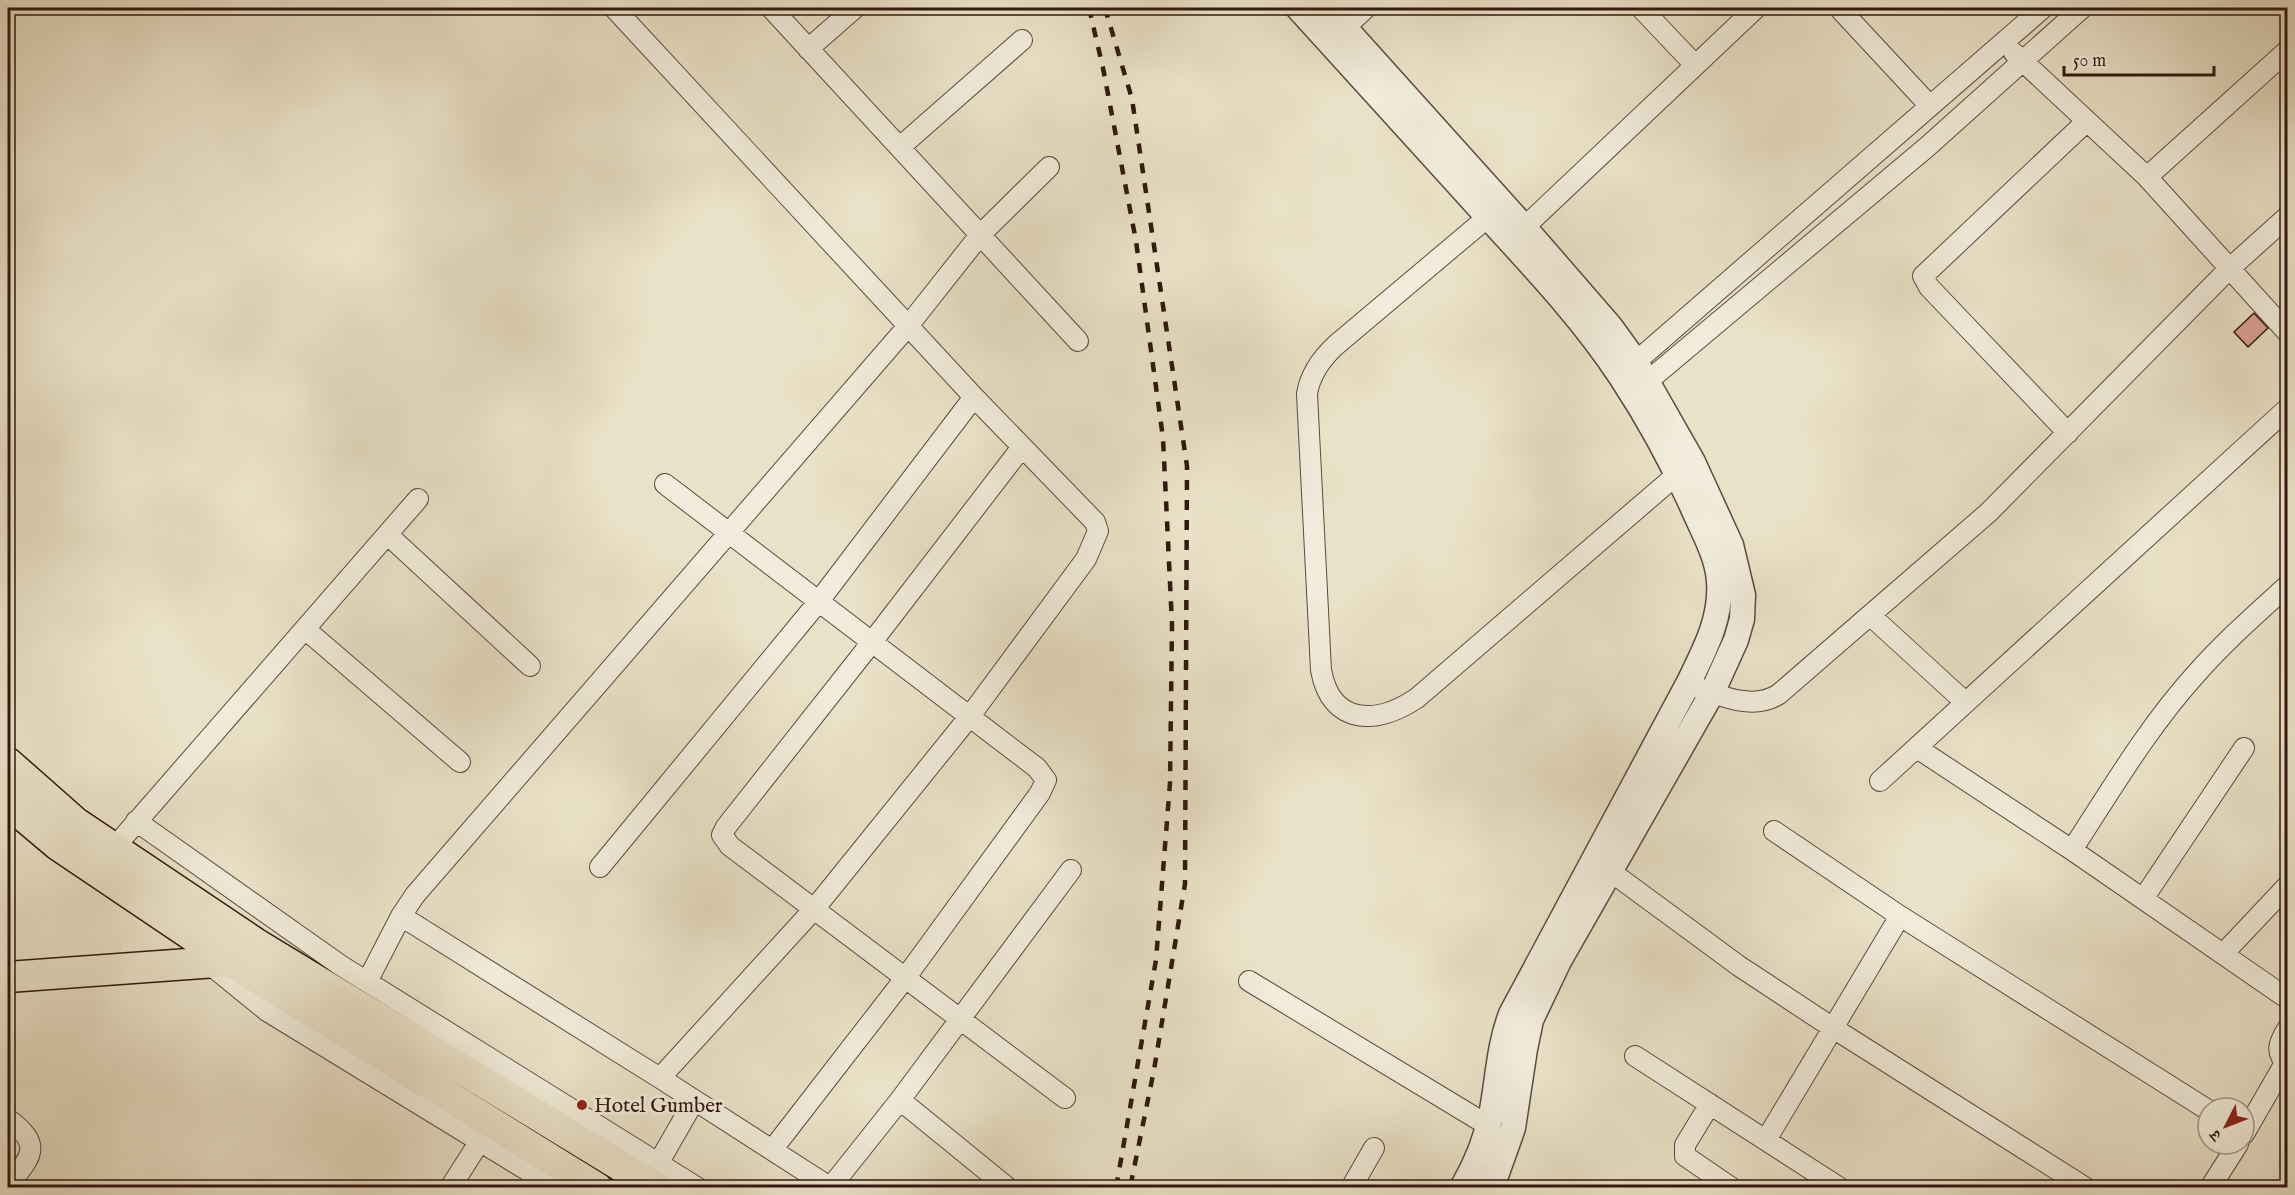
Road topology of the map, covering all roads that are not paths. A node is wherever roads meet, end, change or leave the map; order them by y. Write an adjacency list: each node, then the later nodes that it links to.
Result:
1 (614, 8): 29 (street)
2 (771, 8): 15 (street)
3 (855, 8): 15 (street)
4 (1366, 8): 11 (street)
5 (1641, 8): 18 (street)
6 (1756, 8): 18 (street)
7 (1839, 8): 19 (street)
8 (2033, 10): 12 (street); 14 (street)
9 (1315, 11): 11 (street)
10 (2071, 11): 12 (street)
11 (1337, 35): 25 (street); 26 (street)
12 (2050, 36): 17 (street)
13 (1022, 40): 21 (street)
14 (2003, 43): 17 (street); 19 (street)
15 (808, 49): 21 (street)
16 (2287, 52): 23 (street)
17 (2023, 61): 20 (street); 32 (street)
18 (1695, 65): 26 (street)
19 (1930, 106): 32 (street)
20 (2087, 121): 23 (street); 35 (street)
21 (900, 147): 27 (street)
22 (1049, 167): 27 (street)
23 (2147, 177): 28 (street)
24 (2288, 216): 28 (street)
25 (1488, 217): 26 (street); 37 (street)
26 (1517, 234): 32 (street)
27 (980, 235): 29 (street); 31 (street)
28 (2229, 269): 30 (street); 35 (street)
29 (908, 326): 33 (street); 40 (street)
30 (2288, 333)
31 (1078, 341)
32 (1634, 378): 37 (street)
33 (974, 397): 36 (street); 43 (street)
34 (2288, 408): 50 (street)
35 (2068, 433): 44 (street)
36 (1022, 447): 46 (street); 51 (street)
37 (1685, 468): 48 (street); 49 (street)
38 (665, 484): 40 (street)
39 (418, 499): 41 (street)
40 (728, 532): 43 (street); 69 (street)
41 (388, 535): 45 (street); 47 (street)
42 (2288, 585): 61 (street)
43 (819, 601): 46 (street); 63 (street)
44 (1871, 616): 49 (street); 50 (street)
45 (304, 629): 54 (street); 58 (street)
46 (872, 642): 51 (street); 68 (street)
47 (530, 666)
48 (1688, 684): 49 (street); 62 (street)
49 (1712, 693): 62 (street)
50 (1965, 702): 52 (street)
51 (970, 716): 68 (street); 74 (street)
52 (1917, 748): 56 (street); 61 (street)
53 (2244, 748): 67 (street)
54 (460, 762)
55 (9, 774): 60 (main road)
56 (1880, 782)
57 (8, 803): 65 (main road)
58 (136, 820): 60 (street); 76 (street)
59 (1774, 831): 70 (street)
60 (113, 847): 65 (street); 97 (main road)
61 (2072, 850): 67 (street)
62 (1602, 866): 79 (street); 91 (street); 107 (street)
63 (600, 867)
64 (1071, 870): 78 (street)
65 (95, 871): 72 (main road)
66 (2288, 885): 71 (street)
67 (2143, 899): 71 (street)
68 (815, 908): 74 (street); 83 (street)
69 (402, 916): 76 (street); 83 (street)
70 (1900, 916): 79 (street); 87 (street)
71 (2223, 954): 77 (street)
72 (219, 962): 73 (main road); 93 (street); 103 (main road)
73 (8, 977)
74 (906, 977): 78 (street); 95 (street)
75 (1249, 981): 91 (street)
76 (367, 982): 97 (street)
77 (2288, 999)
78 (960, 1019): 84 (street); 85 (street)
79 (1833, 1028): 92 (street); 110 (street)
80 (2288, 1028): 82 (street)
81 (1635, 1056): 88 (street)
82 (2286, 1064): 89 (street)
83 (660, 1078): 86 (street)
84 (1065, 1098)
85 (900, 1100): 95 (street); 105 (street)
86 (694, 1101): 95 (street); 97 (street)
87 (2196, 1102)
88 (1710, 1104): 92 (street); 98 (street)
89 (2256, 1114)
90 (8, 1119): 99 (street)
91 (1489, 1126): 101 (street)
92 (1766, 1140): 109 (street)
93 (480, 1141): 100 (street); 102 (street)
94 (1374, 1148): 106 (street)
95 (772, 1150)
96 (2230, 1156): 111 (street)
97 (658, 1175): 104 (street)
98 (1708, 1181): 108 (street)
99 (8, 1186)
100 (552, 1186)
101 (1466, 1186)
102 (450, 1188)
103 (597, 1188)
104 (698, 1188)
105 (1008, 1188)
106 (1351, 1188)
107 (1489, 1188)
108 (1732, 1188)
109 (1840, 1188)
110 (2086, 1188)
111 (2210, 1188)

